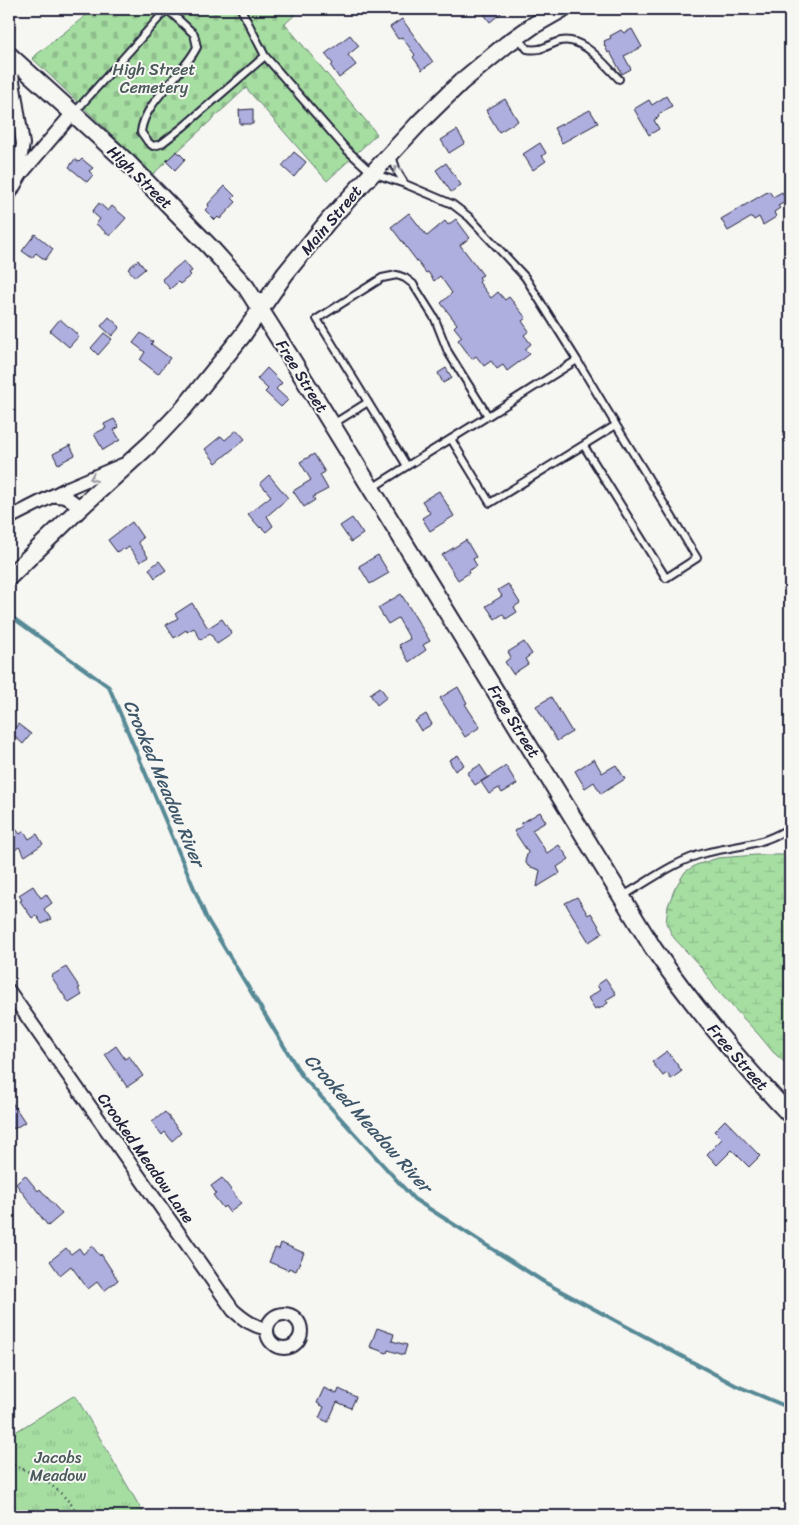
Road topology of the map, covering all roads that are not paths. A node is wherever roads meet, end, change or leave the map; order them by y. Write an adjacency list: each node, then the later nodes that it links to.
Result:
1 (241, 9): 5 (lane)
2 (562, 9): 3 (main road, Main Street)
3 (518, 36): 6 (lane); 8 (main road, Main Street)
4 (9, 55): 7 (main road, High Street); 10 (street)
5 (265, 56): 7 (lane); 9 (lane)
6 (619, 79)
7 (74, 114): 10 (street); 13 (main road, High Street)
8 (391, 152): 9 (main road, Main Street); 11 (lane, one-way to 8)
9 (372, 173): 11 (lane); 13 (main road, Main Street)
10 (16, 182): 12 (street)
11 (405, 184): 14 (lane)
12 (9, 195)
13 (260, 309): 17 (main road, Free Street); 21 (main road, Main Street)
14 (577, 360): 16 (lane); 18 (lane)
15 (368, 402): 16 (lane); 17 (lane); 22 (lane)
16 (488, 416): 19 (lane)
17 (332, 425): 23 (main road, Free Street)
18 (616, 425): 20 (lane); 20 (lane)
19 (451, 439): 20 (lane); 22 (lane)
20 (584, 446)
21 (130, 462): 24 (street, Main Street, one-way to 24); 25 (main road, Main Street)
22 (407, 466): 23 (lane)
23 (371, 488): 29 (main road, Free Street)
24 (56, 496): 25 (street); 26 (street, Main Street)
25 (80, 508): 27 (main road, Main Street)
26 (9, 518)
27 (9, 577)
28 (786, 830): 29 (lane)
29 (622, 897): 31 (main road, Free Street)
30 (9, 991): 32 (street, Crooked Meadow Lane)
31 (790, 1115)
32 (267, 1329)

